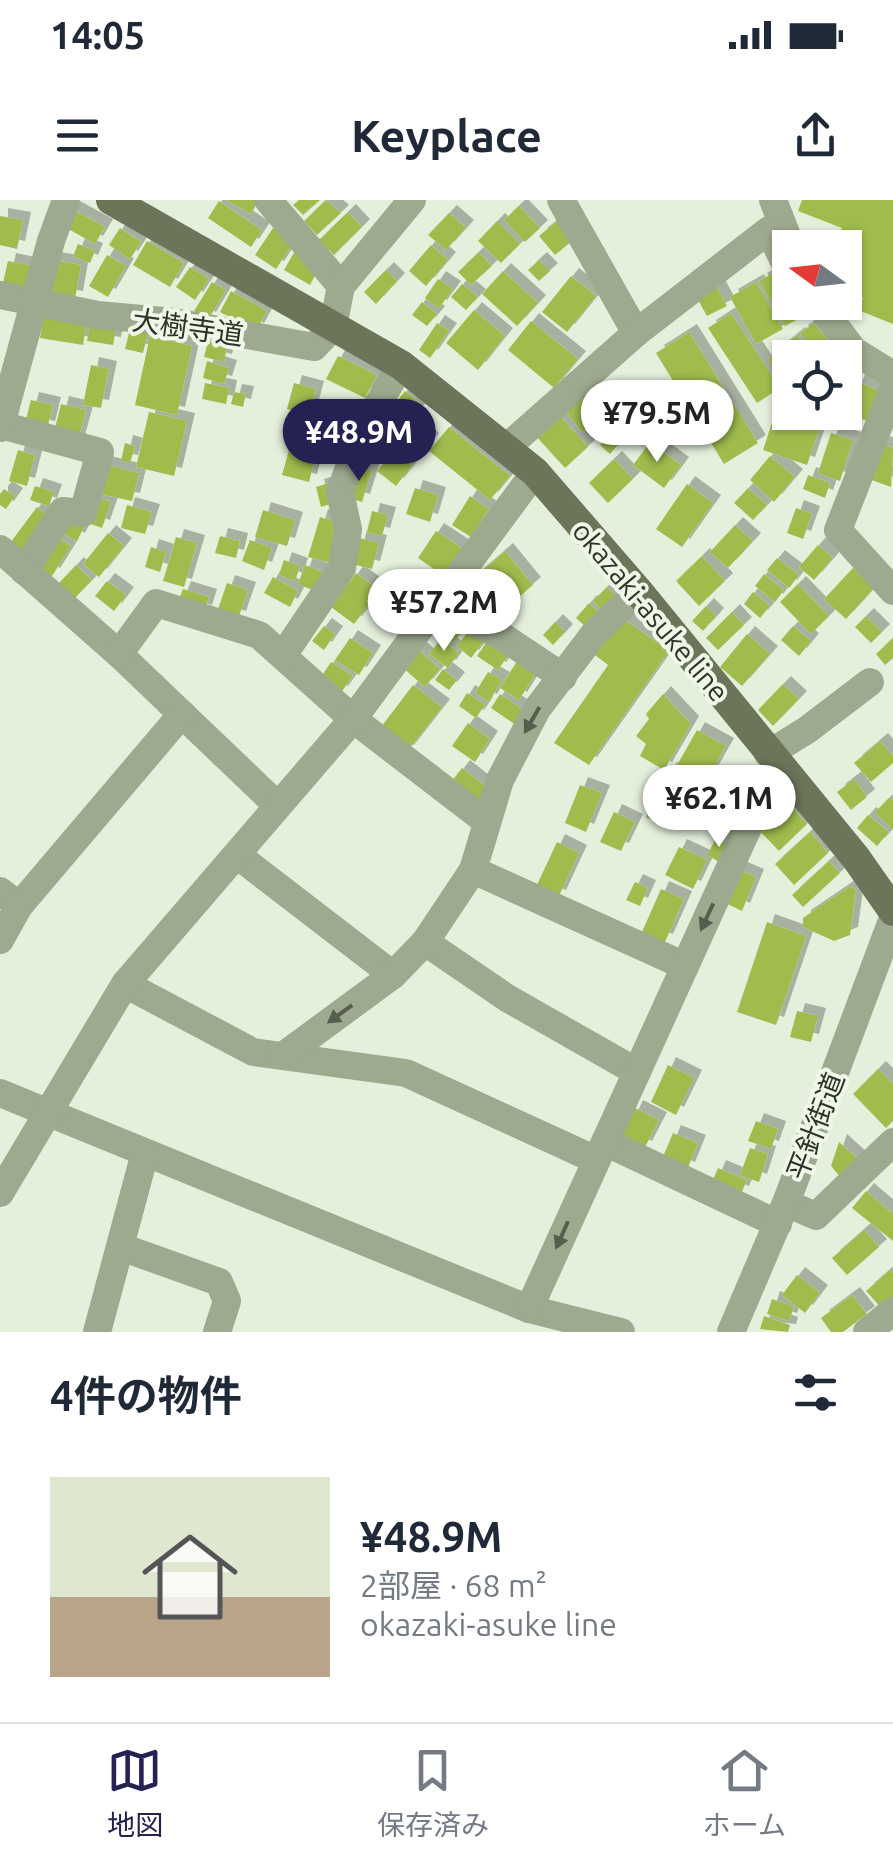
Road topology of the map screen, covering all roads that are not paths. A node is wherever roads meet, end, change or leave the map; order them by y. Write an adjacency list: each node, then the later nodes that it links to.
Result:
1 (66, 200): 11 (street)
2 (111, 200): 13 (main road, okazaki-asuke line)
3 (268, 200): 9 (street)
4 (412, 200): 9 (street)
5 (561, 200): 14 (street)
6 (773, 200): 7 (street)
7 (785, 230)
8 (772, 238): 14 (street)
9 (341, 286): 13 (street)
10 (0, 295): 11 (street)
11 (35, 302): 13 (street, 大樹寺道); 18 (street)
12 (831, 320): 16 (street)
13 (333, 327): 15 (main road, okazaki-asuke line)
14 (636, 333): 19 (street)
15 (401, 365): 19 (main road, okazaki-asuke line); 27 (street)
16 (893, 375)
17 (893, 389): 24 (street)
18 (1, 427): 22 (street)
19 (507, 448): 20 (main road, okazaki-asuke line)
20 (535, 472): 23 (main road, okazaki-asuke line); 25 (street)
21 (0, 549): 22 (street)
22 (24, 571): 26 (street)
23 (638, 591): 28 (street); 32 (main road, okazaki-asuke line)
24 (893, 591)
25 (438, 605): 28 (street); 31 (street)
26 (119, 654): 27 (street); 30 (street)
27 (284, 654): 31 (street)
28 (562, 677): 34 (street, one-way to 34)
29 (870, 682): 32 (street)
30 (182, 714): 33 (street); 37 (street)
31 (353, 720): 33 (street); 34 (street)
32 (772, 759): 38 (main road, okazaki-asuke line); 41 (street, one-way to 41)
33 (277, 806): 35 (street)
34 (487, 822): 36 (street)
35 (236, 855): 42 (street); 43 (street)
36 (473, 870): 40 (street); 41 (street)
37 (10, 899): 39 (street)
38 (893, 914): 52 (street, 平針街道)
39 (0, 940)
40 (425, 942): 42 (street); 45 (street)
41 (685, 966): 45 (street)
42 (392, 975): 44 (street, one-way to 44)
43 (125, 984): 44 (street); 47 (street)
44 (283, 1056): 49 (street)
45 (636, 1072): 49 (street)
46 (0, 1093): 47 (street)
47 (46, 1113): 50 (street); 51 (street)
48 (893, 1142): 52 (street)
49 (600, 1151): 52 (street); 54 (street, one-way to 54)
50 (146, 1154): 53 (street); 54 (street)
51 (0, 1194)
52 (782, 1213): 59 (street, 平針街道)
53 (122, 1247): 56 (street); 57 (street)
54 (528, 1309): 58 (street)
55 (893, 1311): 60 (street)
56 (97, 1332)
57 (217, 1332)
58 (621, 1332)
59 (731, 1332)
60 (867, 1332)

